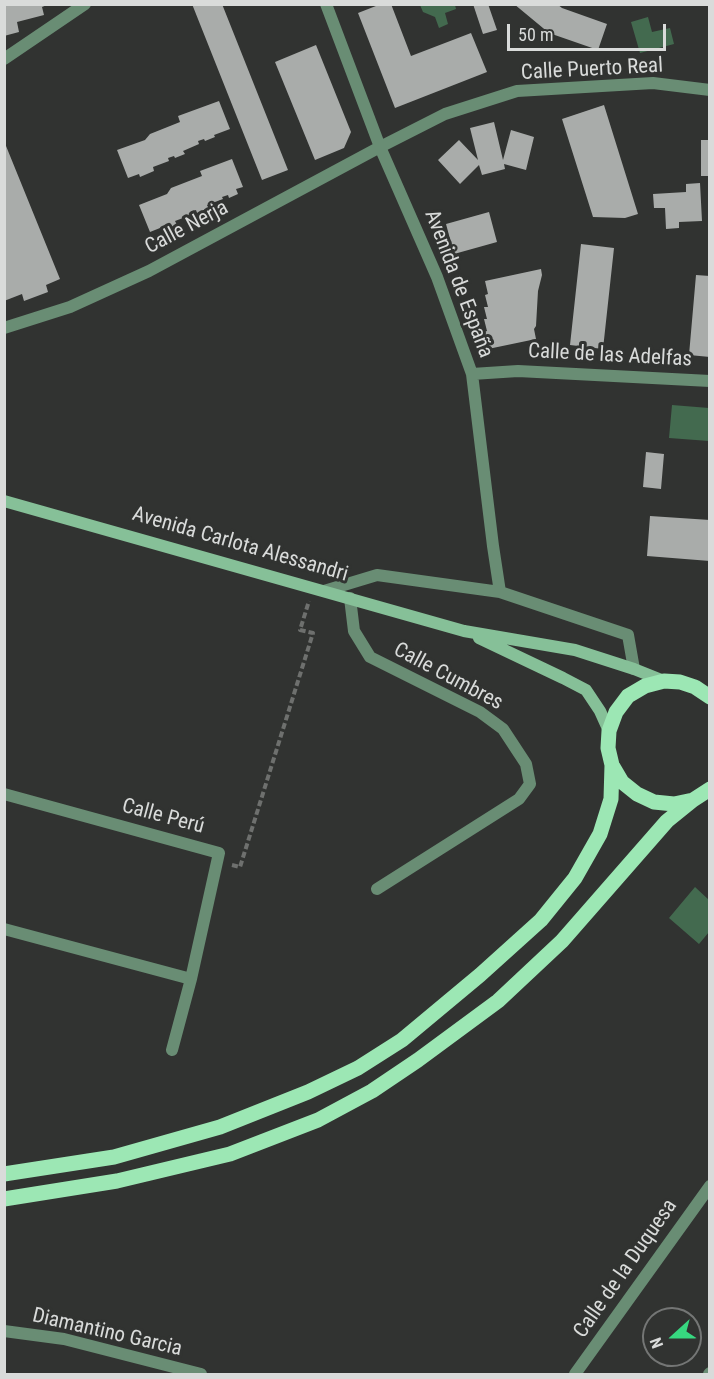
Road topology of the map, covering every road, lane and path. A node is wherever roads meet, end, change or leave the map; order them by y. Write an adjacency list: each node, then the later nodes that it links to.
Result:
1 (85, 4): 3 (street)
2 (327, 4): 5 (street, Avenida de España)
3 (4, 58)
4 (710, 90): 5 (street, Calle Puerto Real)
5 (380, 147): 6 (street, Calle Nerja); 7 (street, Avenida de España)
6 (4, 328)
7 (472, 374): 8 (street, Calle de las Adelfas); 11 (street, Avenida de España)
8 (710, 381)
9 (4, 501): 10 (main road, Avenida Carlota Alessandri)
10 (319, 590): 11 (street); 12 (main road, Avenida Carlota Alessandri); 22 (path)
11 (500, 592): 14 (street)
12 (350, 598): 13 (main road, Avenida Carlota Alessandri); 23 (street, Calle Cumbres)
13 (464, 631): 14 (main road, Avenida Carlota Alessandri); 17 (main road, Avenida Carlota Alessandri)
14 (634, 669): 15 (main road, Avenida Carlota Alessandri)
15 (664, 681): 16 (main road); 17 (main road)
16 (709, 696)
17 (609, 731): 18 (main road)
18 (612, 765): 21 (main road); 27 (main road)
19 (710, 789): 21 (main road)
20 (4, 794): 22 (street, Calle Perú)
21 (693, 800): 29 (main road)
22 (217, 863): 25 (street, Calle Perú)
23 (377, 889)
24 (4, 929): 25 (street)
25 (191, 979): 26 (street, Calle Perú)
26 (172, 1050)
27 (4, 1174)
28 (710, 1186): 32 (street, Calle de la Duquesa)
29 (4, 1199)
30 (4, 1331): 31 (street, Diamantino Garcia)
31 (201, 1374)
32 (575, 1374)

